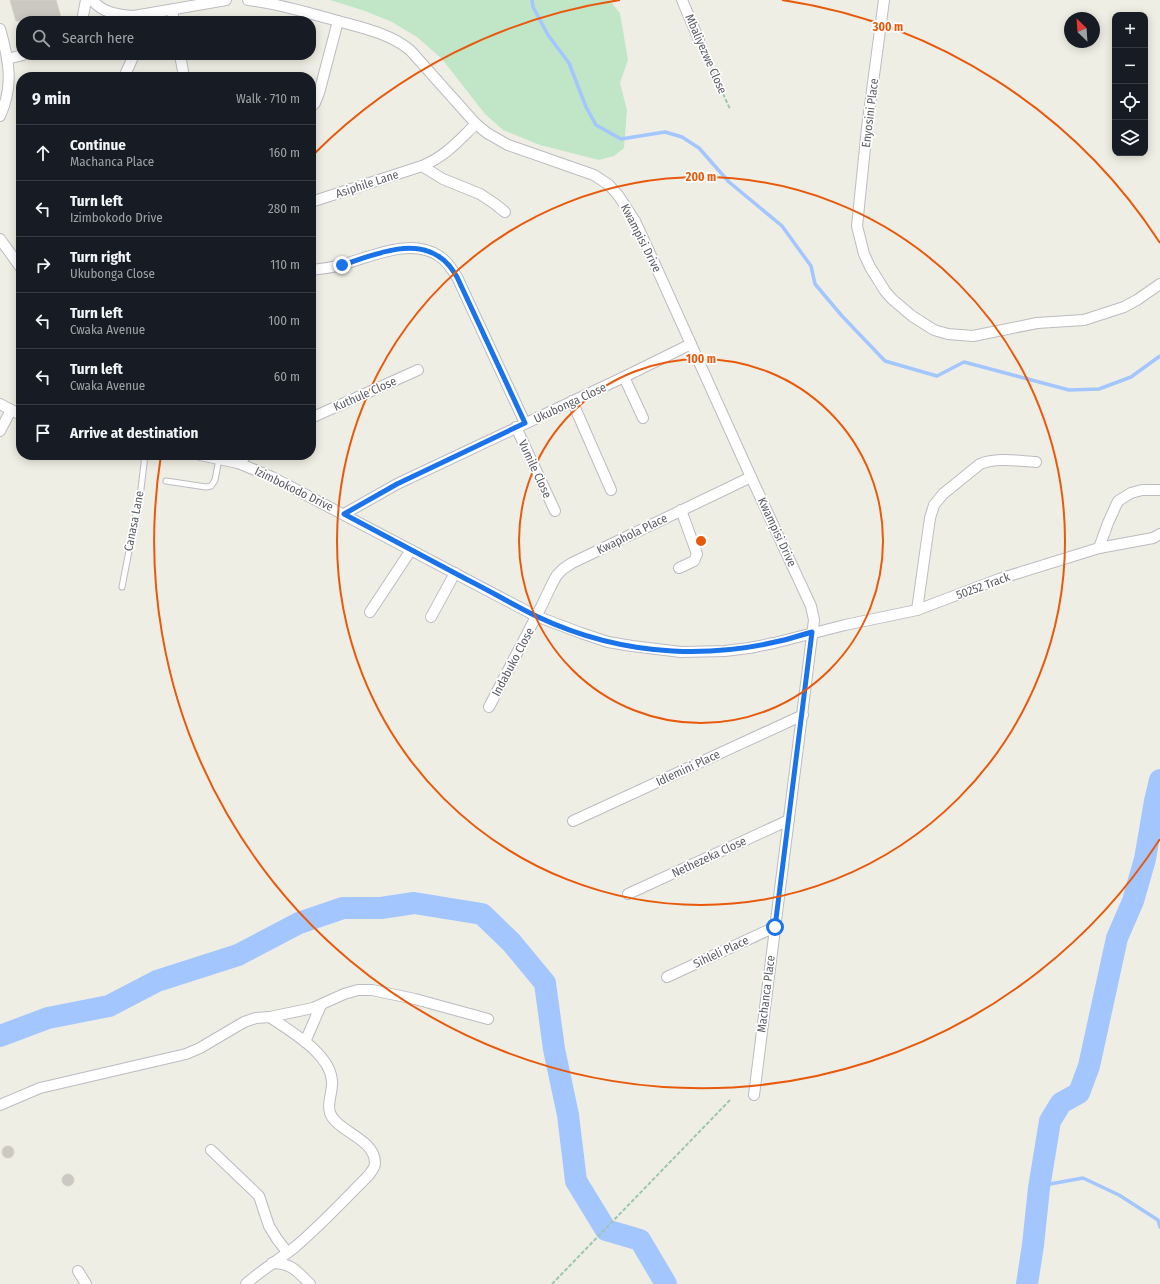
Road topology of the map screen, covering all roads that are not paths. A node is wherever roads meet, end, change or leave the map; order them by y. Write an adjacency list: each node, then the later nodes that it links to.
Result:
1 (86, 0): 8 (street)
2 (92, 0): 9 (street)
3 (226, 0): 7 (street)
4 (248, 0): 12 (street, Kwampisi Drive)
5 (682, 0): 14 (street, Mbaliyezwe Close)
6 (884, 0): 30 (street, Enyosini Place)
7 (172, 10): 10 (street); 11 (street)
8 (83, 16)
9 (120, 16)
10 (147, 16)
11 (173, 16)
12 (338, 21): 21 (street); 23 (street, Kwampisi Drive)
13 (0, 29): 16 (street)
14 (699, 40)
15 (16, 56): 16 (street)
16 (7, 58): 22 (street)
17 (132, 60): 20 (street)
18 (181, 60): 19 (street)
19 (183, 70)
20 (126, 72)
21 (316, 100)
22 (0, 116)
23 (476, 124): 24 (street, Asiphile Lane); 31 (street, Kwampisi Drive)
24 (422, 166): 25 (street, Asiphile Lane); 26 (street)
25 (316, 200)
26 (505, 212)
27 (0, 239): 28 (street)
28 (16, 261)
29 (316, 270): 40 (street, Vumile Close)
30 (1160, 284)
31 (691, 344): 33 (street, Ukubonga Close); 48 (street, Kwampisi Drive)
32 (418, 370): 38 (street, Kuthule Close)
33 (624, 377): 34 (street, Ukubonga Close); 39 (street)
34 (572, 402): 40 (street, Ukubonga Close); 50 (street)
35 (0, 404): 36 (street)
36 (11, 410): 37 (street); 41 (street)
37 (16, 412)
38 (316, 416)
39 (643, 418)
40 (520, 425): 53 (street, Vumile Close); 54 (street, Ukubonga Close)
41 (0, 430)
42 (144, 460): 60 (lane, Canasa Lane)
43 (219, 460): 49 (lane)
44 (224, 460): 47 (street, Izimbokodo Drive)
45 (241, 460): 47 (street)
46 (1036, 462): 61 (street)
47 (238, 463): 54 (street, Izimbokodo Drive)
48 (751, 477): 52 (street, Kwaphola Place); 65 (street, Kwampisi Drive)
49 (166, 481)
50 (612, 490)
51 (1160, 490): 56 (street)
52 (681, 510): 58 (street); 63 (street, Kwaphola Place)
53 (555, 511)
54 (344, 514): 57 (street, Izimbokodo Drive)
55 (1156, 536): 56 (street, 50252 Track)
56 (1100, 548): 61 (street, 50252 Track)
57 (411, 550): 59 (street, Izimbokodo Drive); 62 (street)
58 (679, 568)
59 (455, 573): 63 (street, Izimbokodo Drive); 64 (street)
60 (122, 587)
61 (917, 610): 65 (street, 50252 Track)
62 (370, 612)
63 (536, 616): 65 (street, Izimbokodo Drive); 66 (street, Indabuko Close)
64 (431, 617)
65 (812, 632): 67 (street, Machanca Place)
66 (489, 707)
67 (803, 715): 68 (street, Machanca Place); 69 (street, Idlemini Place)
68 (789, 820): 70 (street, Nethezeka Close); 71 (street, Machanca Place)
69 (573, 821)
70 (628, 894)
71 (775, 927): 72 (street, Sihleli Place); 77 (street, Machanca Place)
72 (667, 977)
73 (321, 1005): 74 (street); 75 (street); 76 (street)
74 (270, 1017): 76 (street); 78 (street)
75 (488, 1020)
76 (305, 1042): 80 (street)
77 (754, 1095)
78 (0, 1105)
79 (211, 1150): 80 (street)
80 (287, 1252): 81 (street)
81 (272, 1263): 84 (street); 85 (street)
82 (78, 1271): 83 (street)
83 (86, 1284)
84 (246, 1284)
85 (310, 1284)

